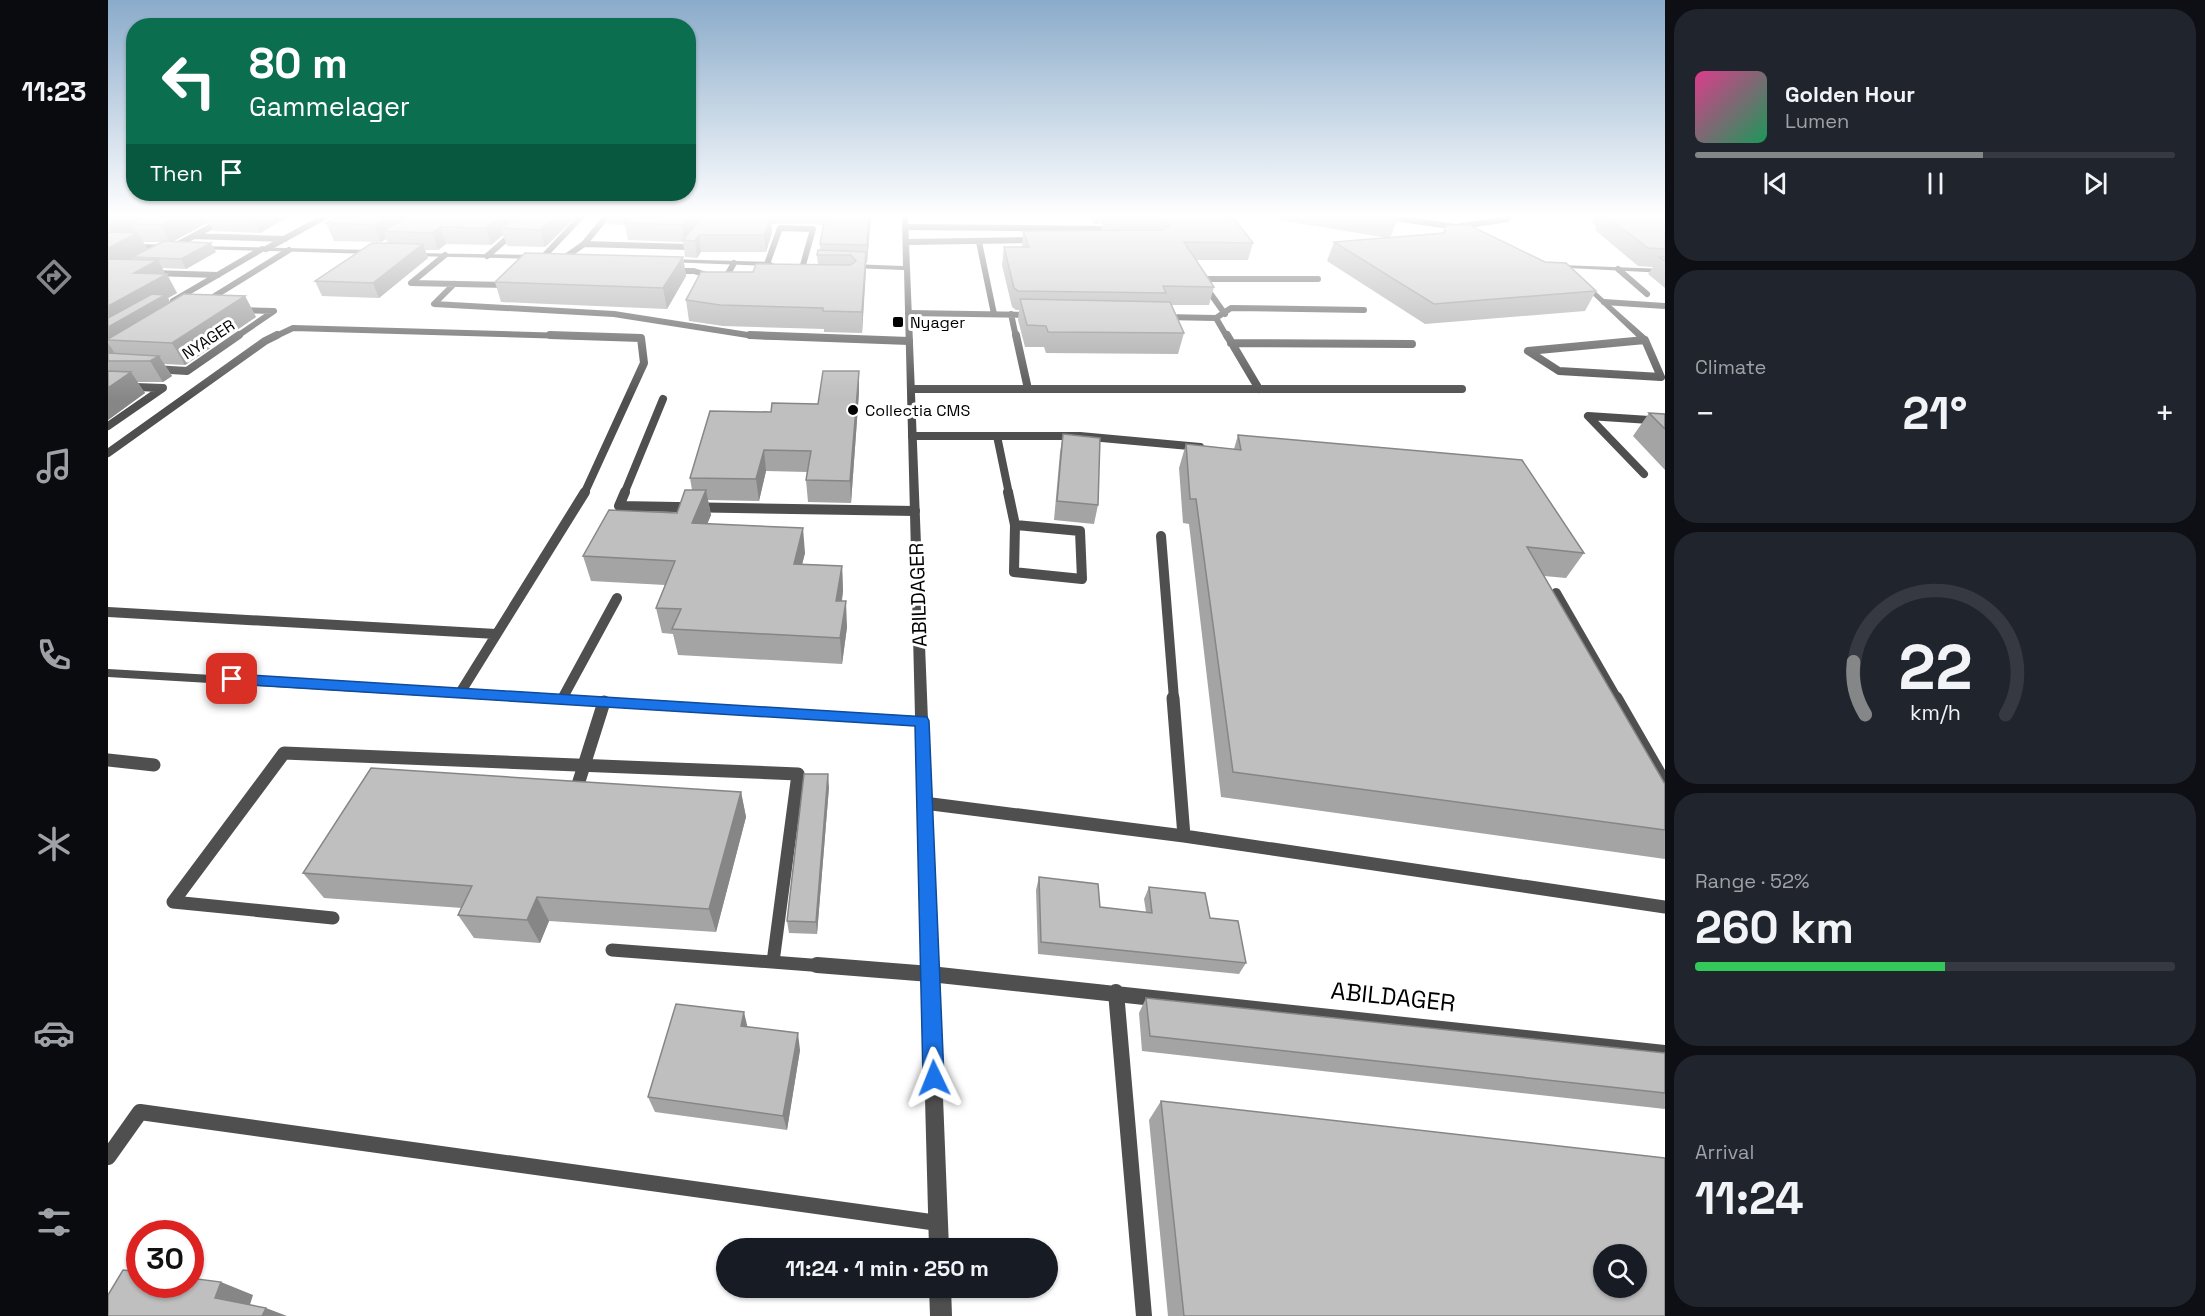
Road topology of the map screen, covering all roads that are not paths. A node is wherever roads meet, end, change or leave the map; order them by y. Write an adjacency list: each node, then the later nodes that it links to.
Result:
1 (214, 277): 13 (lane)
2 (244, 277): 15 (lane, NYAGER)
3 (418, 277): 10 (lane)
4 (907, 277): 18 (street, ABILDAGER)
5 (986, 277): 19 (lane)
6 (1573, 277): 12 (street)
7 (1628, 277): 11 (lane)
8 (512, 279): 10 (lane)
9 (1318, 279): 21 (lane)
10 (454, 284): 26 (lane)
11 (1647, 294)
12 (1604, 302): 14 (lane); 25 (street)
13 (168, 304)
14 (1665, 306)
15 (206, 309)
16 (229, 310): 29 (lane, NYAGER)
17 (1364, 310): 21 (lane)
18 (908, 313): 19 (lane); 26 (street, ABILDAGER)
19 (994, 314): 20 (lane)
20 (1011, 314): 22 (lane); 32 (lane)
21 (1225, 314): 24 (lane)
22 (1045, 315)
23 (1159, 317): 24 (lane)
24 (1216, 318): 27 (lane)
25 (1645, 340): 25 (lane)
26 (909, 341): 31 (street, ABILDAGER)
27 (1231, 343): 28 (lane); 33 (lane)
28 (1412, 344)
29 (142, 369)
30 (108, 386): 37 (lane)
31 (911, 388): 32 (lane); 38 (street, ABILDAGER)
32 (1028, 389): 33 (lane)
33 (1259, 389): 34 (lane)
34 (1462, 389)
35 (663, 399): 43 (lane)
36 (1665, 421): 42 (lane)
37 (108, 426)
38 (912, 436): 39 (lane); 43 (street, ABILDAGER)
39 (997, 436): 40 (lane); 44 (lane)
40 (1209, 448)
41 (108, 453): 49 (lane)
42 (1644, 474)
43 (915, 511): 54 (street, ABILDAGER)
44 (1015, 525): 44 (lane)
45 (1161, 536): 61 (lane)
46 (1556, 593): 58 (lane)
47 (617, 598): 52 (lane)
48 (108, 612): 49 (lane)
49 (496, 634): 51 (lane)
50 (108, 673): 51 (street)
51 (460, 693): 52 (street)
52 (562, 699): 53 (street)
53 (604, 702): 54 (street); 57 (lane)
54 (922, 721): 60 (street, ABILDAGER)
55 (108, 760): 56 (lane)
56 (154, 765)
57 (584, 765): 59 (lane); 63 (lane); 65 (lane)
58 (1665, 783)
59 (573, 797)
60 (924, 803): 61 (lane); 66 (street, ABILDAGER)
61 (1184, 836): 62 (lane)
62 (1665, 907)
63 (333, 918)
64 (612, 950): 65 (lane)
65 (773, 962): 66 (lane)
66 (930, 974): 67 (lane, ABILDAGER); 70 (street, ABILDAGER)
67 (1116, 992): 68 (lane, ABILDAGER); 74 (lane)
68 (1665, 1053)
69 (108, 1157): 70 (lane)
70 (938, 1223): 71 (street, ABILDAGER)
71 (939, 1238)
72 (940, 1298): 73 (street)
73 (941, 1316)
74 (1144, 1316)

